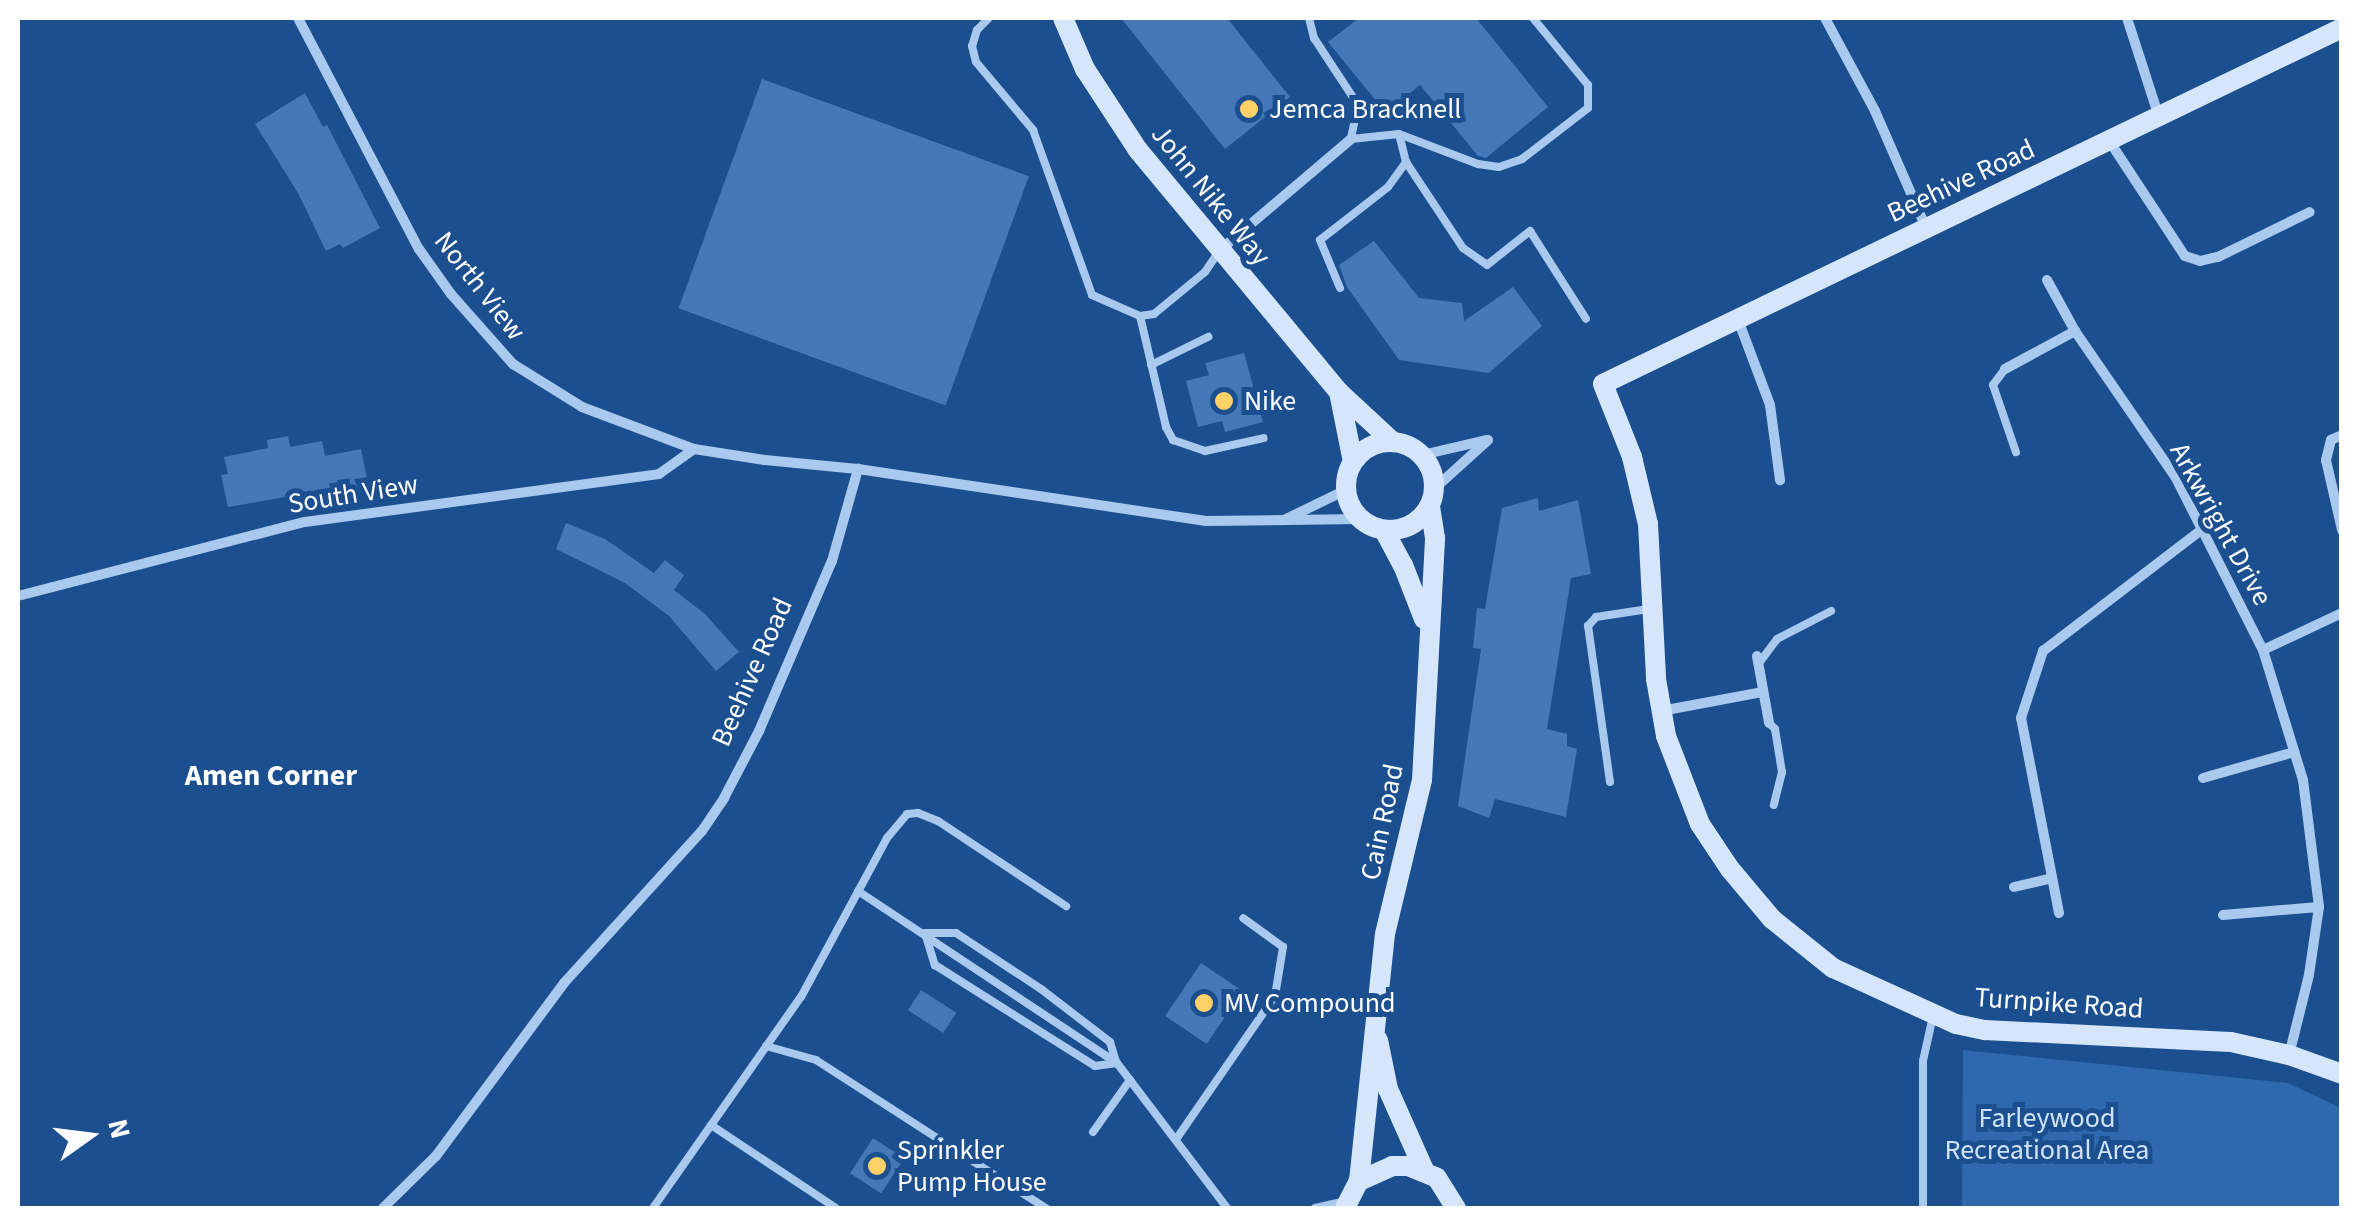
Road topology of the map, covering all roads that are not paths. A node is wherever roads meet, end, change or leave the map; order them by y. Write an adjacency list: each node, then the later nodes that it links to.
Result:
1 (298, 18): 31 (street, North View)
2 (989, 18): 19 (lane)
3 (1063, 18): 16 (street, John Nike Way)
4 (1309, 18): 11 (lane)
5 (1534, 18): 10 (lane)
6 (1826, 18): 15 (street)
7 (2128, 18): 9 (street)
8 (2342, 28): 9 (street, Beehive Road)
9 (2160, 118): 12 (street, Beehive Road)
10 (1399, 134): 11 (lane); 13 (lane)
11 (1351, 139): 16 (street)
12 (2110, 142): 14 (street); 15 (street, Beehive Road)
13 (1406, 162): 18 (lane); 21 (lane)
14 (2310, 212)
15 (1926, 228): 20 (street, Beehive Road)
16 (1219, 251): 19 (lane); 27 (street, John Nike Way)
17 (2047, 280): 22 (street, Arkwright Drive)
18 (1340, 288)
19 (1140, 316): 24 (lane)
20 (1737, 316): 26 (street, Beehive Road); 36 (street)
21 (1586, 319)
22 (2074, 331): 25 (street); 42 (street, Arkwright Drive)
23 (1208, 338): 24 (lane)
24 (1151, 365): 29 (lane)
25 (2005, 369): 32 (lane)
26 (1604, 384): 45 (street, Turnpike Road)
27 (1339, 392): 30 (street, John Nike Way); 34 (street, John Nike Way)
28 (2342, 435): 43 (street)
29 (1264, 438)
30 (1393, 442): 33 (street); 34 (street)
31 (694, 448): 35 (street, North View); 44 (street, South View)
32 (2016, 452)
33 (1422, 455): 38 (street); 38 (street)
34 (1352, 462): 37 (street)
35 (858, 469): 39 (street); 80 (street, Beehive Road)
36 (1780, 480)
37 (1346, 490): 39 (street); 40 (street)
38 (1432, 498): 41 (street); 48 (street, Cain Road)
39 (1285, 519): 40 (street)
40 (1361, 520): 41 (street)
41 (1384, 530): 48 (street, Cain Road)
42 (2201, 530): 49 (street, Arkwright Drive); 58 (street)
43 (2342, 530)
44 (18, 596)
45 (1653, 608): 52 (street, Turnpike Road); 56 (lane)
46 (1832, 611): 50 (lane)
47 (2342, 612): 49 (street)
48 (1427, 626): 68 (street, Cain Road)
49 (2263, 650): 54 (street, Arkwright Drive)
50 (1758, 660): 51 (street)
51 (1764, 692): 52 (street); 53 (street)
52 (1660, 711): 67 (street, Turnpike Road)
53 (1769, 723): 57 (lane)
54 (2294, 752): 55 (street); 62 (street, Arkwright Drive)
55 (2203, 778)
56 (1610, 782)
57 (1774, 805)
58 (2052, 878): 59 (street); 63 (street)
59 (2014, 887)
60 (858, 891): 61 (lane); 66 (lane); 69 (lane)
61 (1066, 906)
62 (2319, 907): 64 (street); 70 (street, Arkwright Drive)
63 (2059, 912)
64 (2224, 915)
65 (1243, 918): 76 (lane)
66 (925, 933): 71 (lane); 71 (lane); 71 (lane)
67 (1933, 1016): 70 (street, Turnpike Road); 87 (lane)
68 (1376, 1028): 77 (street, Cain Road); 78 (street, Cain Road)
69 (766, 1046): 74 (lane); 83 (lane)
70 (2289, 1055): 72 (street, Turnpike Road)
71 (1116, 1063): 73 (lane)
72 (2342, 1074)
73 (1130, 1080): 75 (lane); 76 (lane)
74 (711, 1124): 81 (lane); 82 (lane)
75 (1093, 1132)
76 (1177, 1138): 84 (lane)
77 (1424, 1170): 78 (street); 86 (street, Cain Road)
78 (1358, 1181): 79 (street)
79 (1346, 1204): 85 (lane)
80 (383, 1208)
81 (653, 1208)
82 (836, 1208)
83 (1046, 1208)
84 (1227, 1208)
85 (1315, 1208)
86 (1456, 1208)
87 (1922, 1208)

